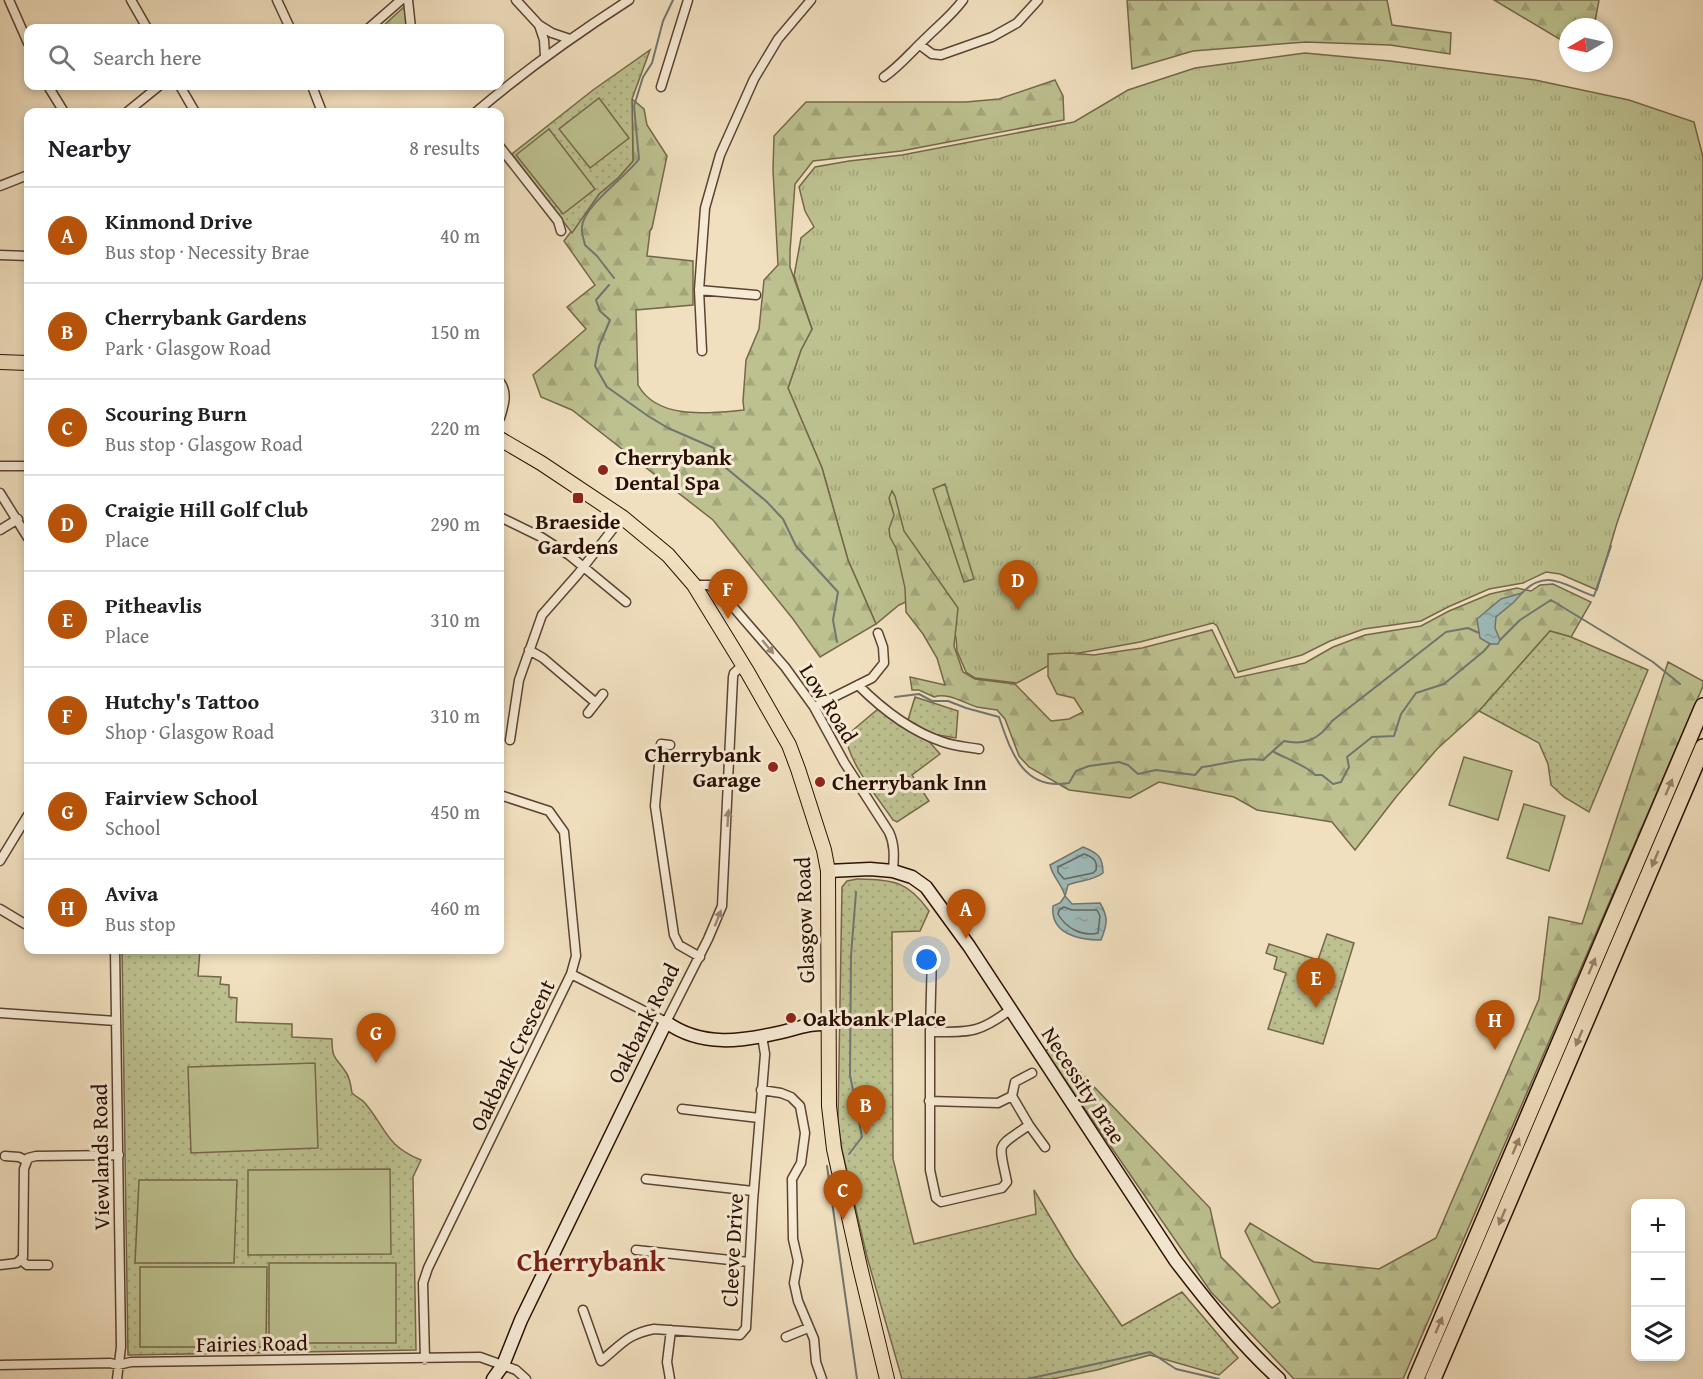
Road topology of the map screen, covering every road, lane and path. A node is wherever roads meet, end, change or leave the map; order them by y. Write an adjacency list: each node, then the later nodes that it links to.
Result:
1 (9, 0): 17 (street)
2 (131, 0): 12 (street)
3 (277, 0): 13 (street)
4 (408, 0): 15 (street)
5 (516, 0): 16 (street)
6 (629, 0): 18 (street)
7 (688, 0): 22 (street)
8 (811, 0): 40 (street)
9 (963, 0): 19 (street)
10 (1038, 0): 19 (street)
11 (395, 2): 14 (street)
12 (145, 24)
13 (288, 24)
14 (373, 24)
15 (411, 24)
16 (539, 25): 18 (street); 20 (street)
17 (24, 34)
18 (570, 39): 20 (street)
19 (920, 45): 21 (street)
20 (545, 57): 23 (street)
21 (884, 77)
22 (661, 87)
23 (504, 88)
24 (50, 90): 29 (street)
25 (154, 90): 30 (street)
26 (182, 90): 31 (street)
27 (314, 90): 32 (street)
28 (501, 90): 33 (street)
29 (62, 108)
30 (132, 108)
31 (193, 108)
32 (320, 108)
33 (481, 108)
34 (504, 152): 37 (street)
35 (24, 177): 36 (street)
36 (0, 186)
37 (561, 231)
38 (0, 255): 39 (street)
39 (24, 256)
40 (699, 290): 41 (street); 42 (street)
41 (756, 295)
42 (702, 351)
43 (0, 362): 44 (main road)
44 (24, 363)
45 (504, 441): 49 (main road, Glasgow Road)
46 (0, 466): 47 (street)
47 (24, 466)
48 (0, 493): 50 (street)
49 (622, 517): 54 (street); 55 (main road, Glasgow Road)
50 (18, 519): 52 (street); 53 (street)
51 (504, 519): 54 (street)
52 (0, 530)
53 (24, 530)
54 (584, 566): 56 (street); 58 (street)
55 (694, 585): 59 (main road, Glasgow Road); 64 (street, Low Road, one-way to 64)
56 (626, 602)
57 (878, 633): 60 (street)
58 (529, 650): 62 (street); 66 (street)
59 (743, 665): 74 (main road, Glasgow Road); 79 (street, Oakbank Road, one-way to 59)
60 (858, 685): 64 (street); 69 (street)
61 (603, 694): 62 (street)
62 (596, 703): 65 (street)
63 (1703, 706): 121 (highway, one-way to 63)
64 (814, 707): 73 (street, Low Road)
65 (588, 713)
66 (510, 740)
67 (670, 745): 79 (street)
68 (1703, 747): 122 (highway, one-way to 122)
69 (979, 749)
70 (504, 796): 80 (street, Oakbank Crescent)
71 (24, 822): 72 (street)
72 (0, 861)
73 (893, 871): 74 (main road, Necessity Brae); 81 (main road, Necessity Brae)
74 (828, 872): 85 (main road, Glasgow Road)
75 (0, 909): 76 (street)
76 (24, 923)
77 (116, 954): 83 (street, Viewlands Road)
78 (932, 954): 86 (street)
79 (700, 957): 84 (street, Oakbank Road)
80 (571, 974): 84 (street); 110 (street, Oakbank Crescent)
81 (1010, 1010): 86 (street); 120 (main road, Necessity Brae)
82 (0, 1013): 83 (street)
83 (116, 1021): 96 (street, Viewlands Road)
84 (666, 1022): 87 (main road); 113 (main road, Oakbank Road)
85 (828, 1024): 87 (main road); 119 (main road, Glasgow Road)
86 (930, 1032): 91 (street)
87 (762, 1036): 89 (street, Cleeve Drive)
88 (1032, 1073): 90 (street)
89 (761, 1090): 93 (street, Cleeve Drive); 107 (street)
90 (1012, 1096): 91 (street); 94 (street)
91 (929, 1101): 94 (street)
92 (682, 1109): 93 (street)
93 (759, 1118): 100 (street, Cleeve Drive)
94 (1029, 1125): 95 (street)
95 (1045, 1148)
96 (119, 1155): 98 (street); 112 (street, Viewlands Road)
97 (5, 1156): 98 (street)
98 (27, 1161): 102 (street)
99 (646, 1179): 100 (street)
100 (753, 1191): 103 (street, Cleeve Drive)
101 (636, 1250): 103 (street)
102 (21, 1260): 104 (street); 105 (street)
103 (749, 1262): 108 (street, Cleeve Drive)
104 (0, 1264)
105 (48, 1265)
106 (584, 1310): 108 (street, Cleeve Drive)
107 (808, 1328): 109 (street); 118 (street)
108 (671, 1330): 117 (street)
109 (786, 1337)
110 (425, 1359): 112 (street, Fairies Road); 113 (street, Fairies Road)
111 (0, 1365): 112 (street, Fairies Road)
112 (118, 1365): 114 (street, Viewlands Road)
113 (503, 1365): 115 (main road, Oakbank Road); 116 (street, Fairies Road)
114 (117, 1379)
115 (492, 1379)
116 (526, 1379)
117 (670, 1379)
118 (822, 1379)
119 (887, 1379)
120 (1279, 1379)
121 (1416, 1379)
122 (1433, 1379)

